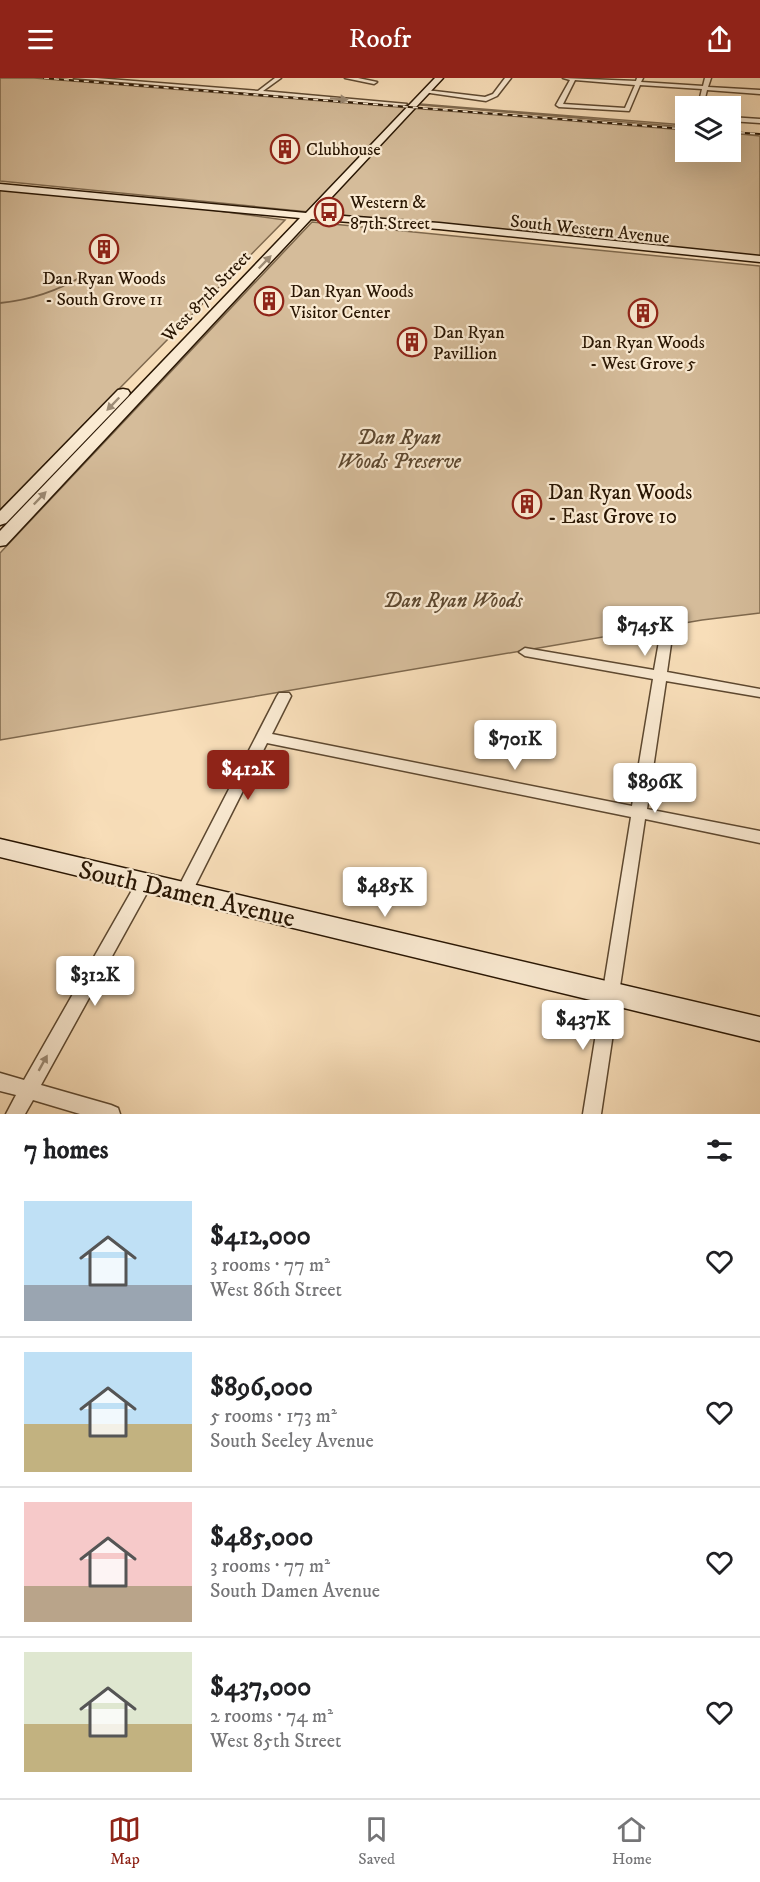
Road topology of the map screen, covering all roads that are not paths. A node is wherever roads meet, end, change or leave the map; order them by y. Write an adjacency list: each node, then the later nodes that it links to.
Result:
1 (77, 78): 8 (street)
2 (278, 78): 13 (street)
3 (348, 78): 10 (street)
4 (508, 78): 11 (street)
5 (566, 78): 6 (street)
6 (574, 78): 9 (street); 9 (street)
7 (708, 78): 12 (street)
8 (118, 80): 13 (street)
9 (639, 81): 12 (street)
10 (374, 82)
11 (431, 82): 16 (main road, West 87th Street); 22 (main road, West 87th Street)
12 (705, 88): 14 (street); 15 (street)
13 (260, 91): 16 (street, one-way to 16)
14 (760, 92)
15 (703, 96)
16 (404, 104): 22 (main road, West 87th Street)
17 (741, 120): 18 (street)
18 (760, 121)
19 (0, 182): 21 (main road, South Western Avenue)
20 (0, 187): 21 (main road, South Western Avenue)
21 (228, 207): 22 (main road, South Western Avenue)
22 (303, 215): 23 (main road, South Western Avenue); 24 (main road, West 87th Street, one-way to 24); 25 (main road, West 87th Street, one-way to 22)
23 (760, 261)
24 (0, 520)
25 (0, 541)
26 (667, 630): 28 (street)
27 (525, 652): 28 (street)
28 (660, 675): 29 (street); 32 (street)
29 (760, 693)
30 (284, 696): 31 (street)
31 (263, 736): 32 (street); 36 (street)
32 (638, 812): 33 (street); 37 (street)
33 (760, 837)
34 (0, 848): 35 (main road, South Damen Avenue)
35 (145, 882): 36 (main road, South Damen Avenue); 40 (street, one-way to 35)
36 (184, 892): 37 (main road, South Damen Avenue)
37 (610, 994): 38 (main road, South Damen Avenue); 43 (street)
38 (760, 1029)
39 (0, 1082): 40 (street)
40 (28, 1090): 41 (street); 42 (street)
41 (15, 1114)
42 (111, 1114)
43 (592, 1114)

